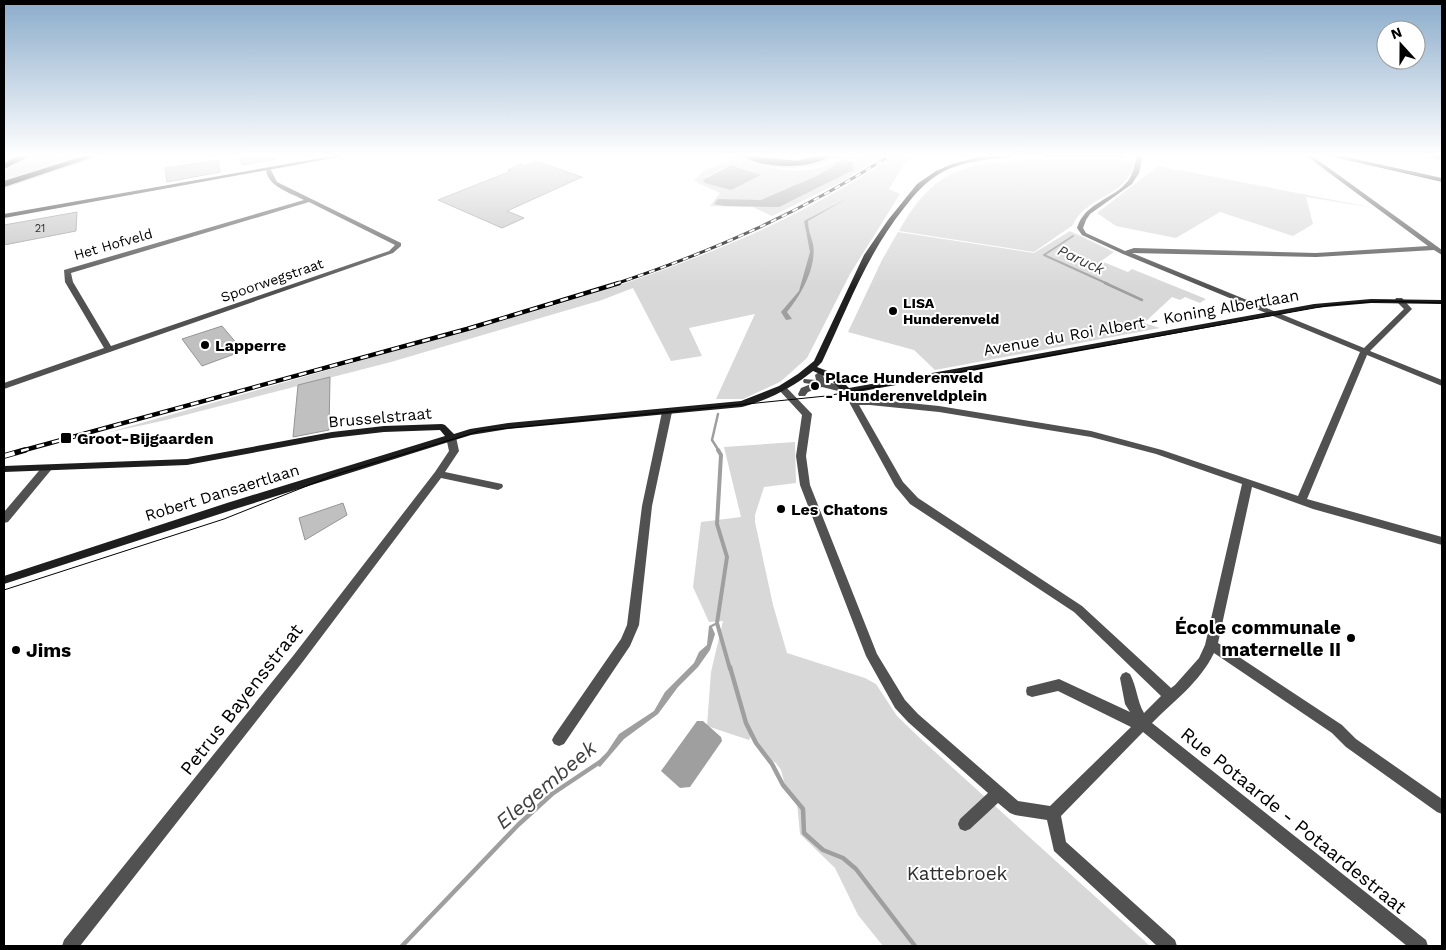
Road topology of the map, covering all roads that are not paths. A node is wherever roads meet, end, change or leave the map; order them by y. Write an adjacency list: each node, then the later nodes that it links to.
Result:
1 (98, 199): 6 (street)
2 (908, 199): 15 (street)
3 (1108, 199): 8 (street)
4 (1369, 199): 7 (street)
5 (309, 200): 13 (street, Het Hofveld); 13 (street, Spoorwegstraat)
6 (4, 216)
7 (1435, 248): 8 (street); 9 (street)
8 (1125, 253): 12 (street)
9 (1442, 253)
10 (1399, 300): 11 (street, Avenue du Roi Albert - Koning Albertlaan); 12 (street, Avenue du Roi Albert - Koning Albertlaan); 14 (street)
11 (1442, 302)
12 (1272, 314): 14 (street); 20 (street, Avenue du Roi Albert - Koning Albertlaan)
13 (109, 349): 18 (street, Spoorwegstraat)
14 (1364, 352): 17 (street); 30 (street)
15 (817, 376): 16 (street); 19 (street, Brusselstraat); 20 (street); 20 (street); 21 (street)
16 (808, 381)
17 (1442, 382)
18 (4, 386)
19 (782, 388): 23 (street, Brusselstraat); 40 (street)
20 (843, 390): 22 (street)
21 (802, 394)
22 (854, 403): 28 (street); 37 (street)
23 (667, 412): 24 (street, Brusselstraat); 39 (street)
24 (451, 437): 25 (street, Brusselstraat); 27 (street, Petrus Bayensstraat); 33 (street, Robert Dansaertlaan)
25 (47, 468): 26 (street, Brusselstraat); 31 (street)
26 (4, 469)
27 (439, 474): 29 (street); 44 (street, Petrus Bayensstraat)
28 (1248, 482): 30 (street); 34 (street)
29 (498, 486)
30 (1301, 500): 32 (street)
31 (4, 519)
32 (1442, 541)
33 (4, 580)
34 (1211, 645): 37 (street); 41 (street)
35 (1126, 678): 38 (street)
36 (1032, 691): 38 (street)
37 (1170, 696): 38 (street)
38 (1143, 724): 42 (street); 46 (street, Rue Potaarde - Potaardestraat)
39 (559, 740)
40 (998, 793): 42 (street); 43 (street)
41 (1442, 807)
42 (1053, 814): 45 (street)
43 (965, 824)
44 (70, 946)
45 (1169, 946)
46 (1420, 946)

